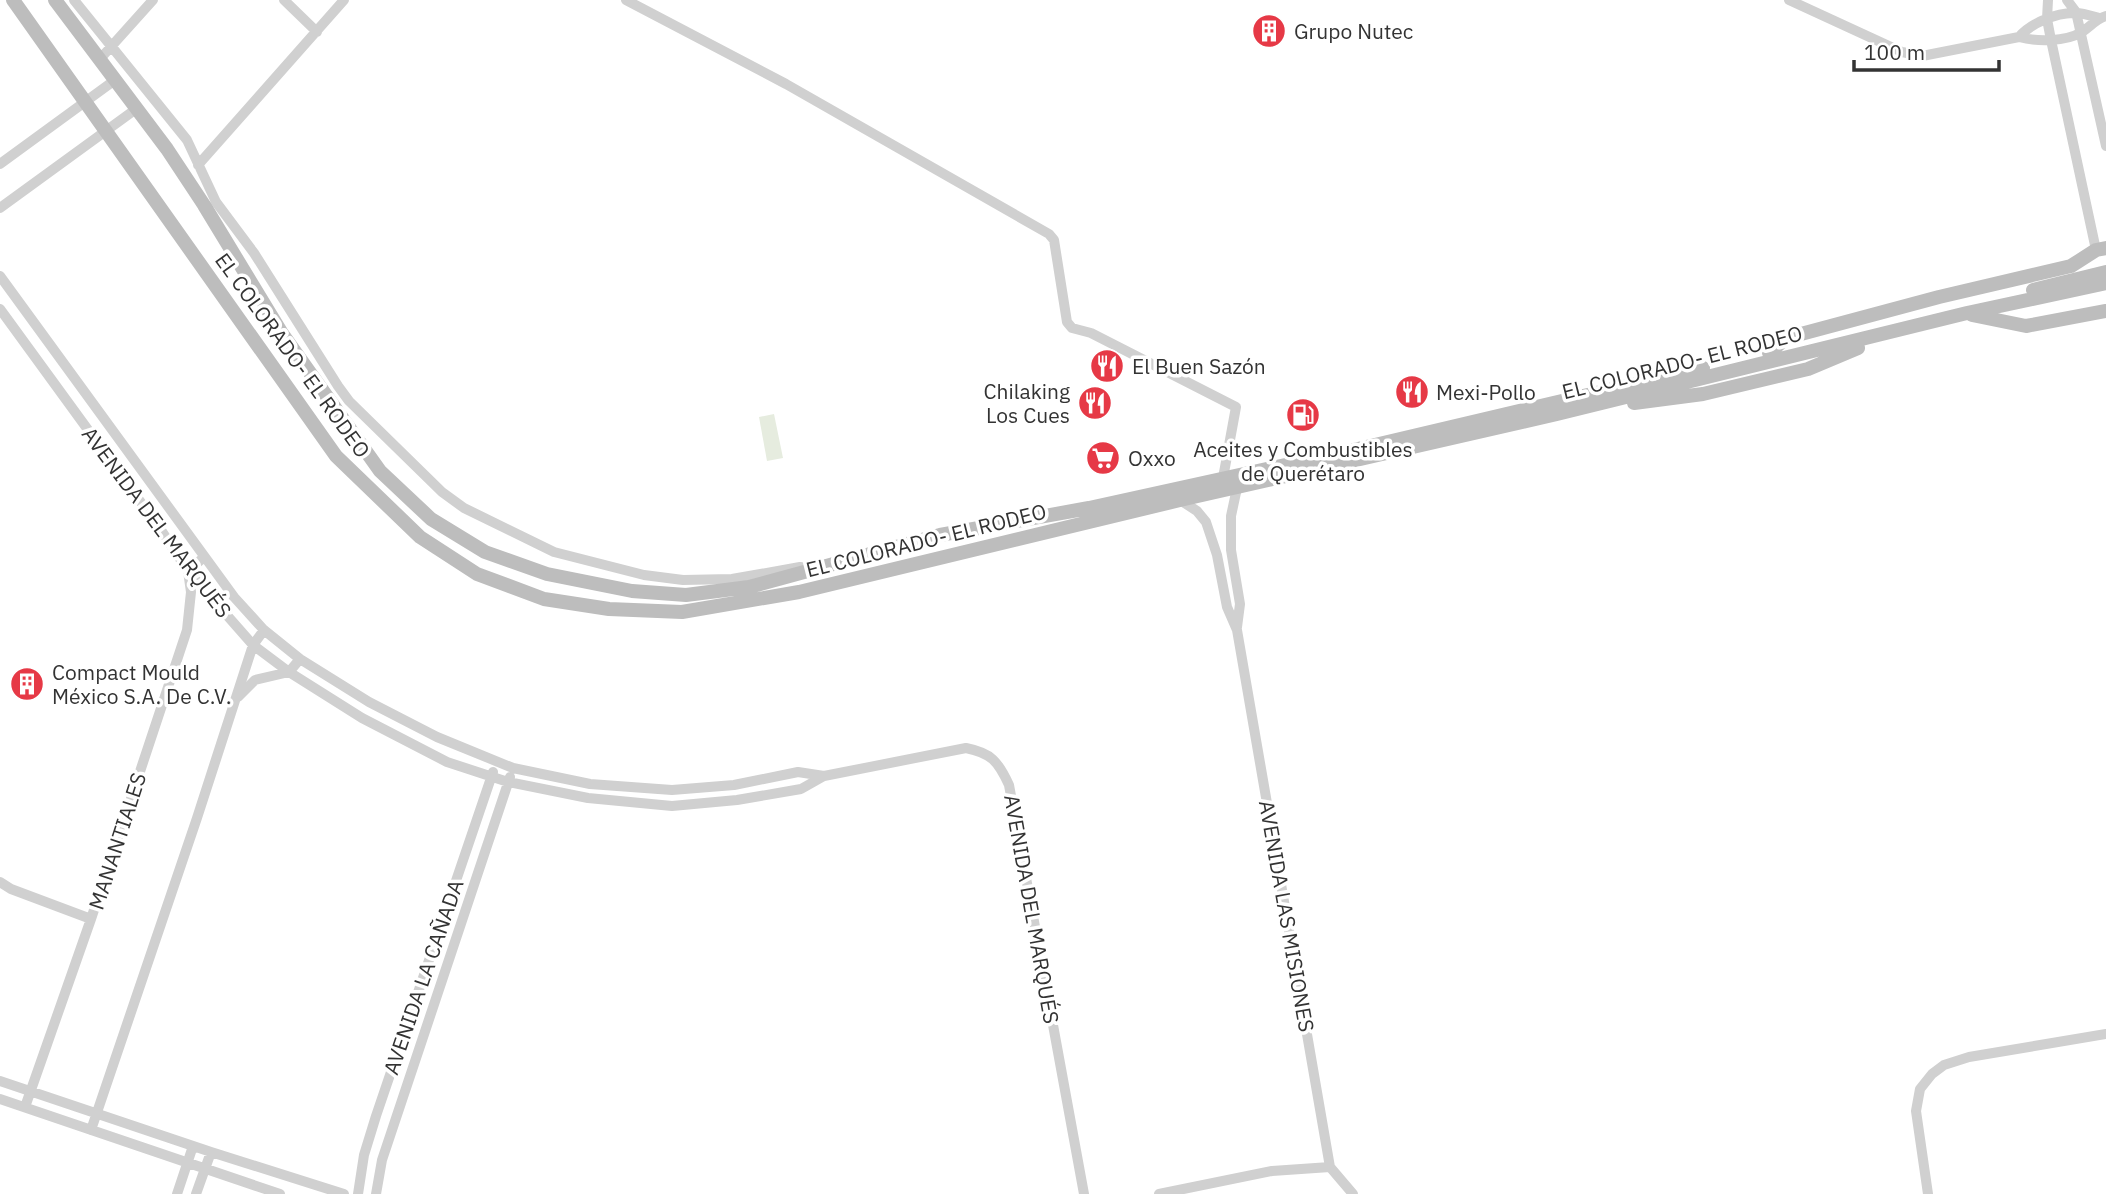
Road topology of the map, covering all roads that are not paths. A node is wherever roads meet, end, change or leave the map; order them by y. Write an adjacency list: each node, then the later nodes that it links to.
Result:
1 (13, 0): 21 (main road, EL COLORADO- EL RODEO)
2 (55, 0): 19 (main road, EL COLORADO- EL RODEO)
3 (74, 0): 18 (street)
4 (153, 0): 18 (street)
5 (284, 0): 14 (street)
6 (344, 0): 14 (street)
7 (626, 0): 42 (street)
8 (1789, 0): 16 (street)
9 (2048, 0): 13 (street)
10 (2067, 0): 11 (street)
11 (2076, 12): 12 (street); 13 (street); 15 (street)
12 (2102, 17): 15 (street)
13 (2048, 19): 16 (street); 17 (street)
14 (317, 32): 26 (street)
15 (2080, 34): 17 (street); 24 (street)
16 (2019, 37): 17 (street)
17 (2051, 40): 30 (street)
18 (113, 47): 19 (street); 26 (street)
19 (100, 59): 20 (main road, EL COLORADO- EL RODEO)
20 (115, 80): 21 (street); 22 (main road, EL COLORADO- EL RODEO)
21 (84, 102): 23 (main road, EL COLORADO- EL RODEO); 25 (street)
22 (136, 109): 23 (street); 27 (main road, EL COLORADO- EL RODEO)
23 (106, 131): 29 (street); 44 (main road, EL COLORADO- EL RODEO)
24 (2106, 146)
25 (0, 164)
26 (198, 165): 28 (street)
27 (188, 181): 28 (street); 48 (main road, EL COLORADO- EL RODEO)
28 (216, 202): 48 (street)
29 (0, 208)
30 (2101, 249): 39 (main road)
31 (2106, 272): 39 (main road, EL COLORADO- EL RODEO)
32 (0, 276): 37 (street)
33 (2106, 283): 36 (main road)
34 (0, 309): 38 (street, AVENIDA DEL MARQUÉS)
35 (2106, 311): 36 (main road)
36 (1967, 313): 43 (main road, EL COLORADO- EL RODEO)
37 (45, 339): 38 (street); 40 (street)
38 (30, 350): 41 (street, AVENIDA DEL MARQUÉS)
39 (1769, 353): 42 (main road, EL COLORADO- EL RODEO)
40 (97, 411): 41 (street); 45 (street)
41 (82, 421): 46 (street, AVENIDA DEL MARQUÉS)
42 (1223, 478): 48 (main road, EL COLORADO- EL RODEO)
43 (1237, 488): 44 (main road, EL COLORADO- EL RODEO); 51 (street, AVENIDA LAS MISIONES)
44 (1181, 500): 51 (street, AVENIDA LAS MISIONES)
45 (170, 511): 46 (street); 47 (street)
46 (155, 520): 49 (street, AVENIDA DEL MARQUÉS)
47 (203, 558): 49 (street); 50 (street)
48 (815, 569)
49 (188, 570): 52 (street, AVENIDA DEL MARQUÉS); 68 (street, MANANTIALES)
50 (264, 630): 52 (street); 53 (street)
51 (1237, 630): 81 (street, AVENIDA LAS MISIONES)
52 (253, 645): 54 (street, AVENIDA DEL MARQUÉS); 56 (street)
53 (300, 659): 54 (street); 55 (street)
54 (289, 672): 56 (street); 57 (street, AVENIDA DEL MARQUÉS)
55 (344, 687): 57 (street); 58 (street)
56 (236, 699): 74 (street)
57 (333, 700): 59 (street, AVENIDA DEL MARQUÉS)
58 (388, 713): 59 (street); 60 (street)
59 (380, 728): 63 (street, AVENIDA DEL MARQUÉS)
60 (496, 762): 61 (street); 63 (street, AVENIDA LA CAÑADA)
61 (513, 768): 64 (street); 65 (street)
62 (824, 776): 65 (street, AVENIDA DEL MARQUÉS); 66 (street, AVENIDA DEL MARQUÉS); 89 (street, AVENIDA DEL MARQUÉS)
63 (491, 777): 64 (street, AVENIDA DEL MARQUÉS); 75 (street, AVENIDA LA CAÑADA)
64 (508, 782): 66 (street, AVENIDA DEL MARQUÉS); 76 (street)
65 (622, 786): 66 (street)
66 (620, 801)
67 (0, 882): 68 (street)
68 (91, 919): 71 (street, MANANTIALES)
69 (2106, 1034): 92 (street)
70 (0, 1081): 71 (street)
71 (30, 1092): 73 (street, MANANTIALES); 74 (street)
72 (0, 1098): 73 (street)
73 (25, 1107): 77 (street)
74 (96, 1113): 77 (street); 78 (street)
75 (376, 1116): 76 (street); 87 (street, AVENIDA LA CAÑADA)
76 (395, 1122): 88 (street)
77 (90, 1130): 80 (street)
78 (193, 1146): 79 (street); 80 (street)
79 (211, 1152): 82 (street); 86 (street)
80 (187, 1163): 82 (street); 83 (street)
81 (1330, 1167): 90 (street); 91 (street)
82 (204, 1169): 84 (street); 85 (street)
83 (177, 1194)
84 (196, 1194)
85 (280, 1194)
86 (344, 1194)
87 (358, 1194)
88 (376, 1194)
89 (1084, 1194)
90 (1159, 1194)
91 (1353, 1194)
92 (1928, 1194)

